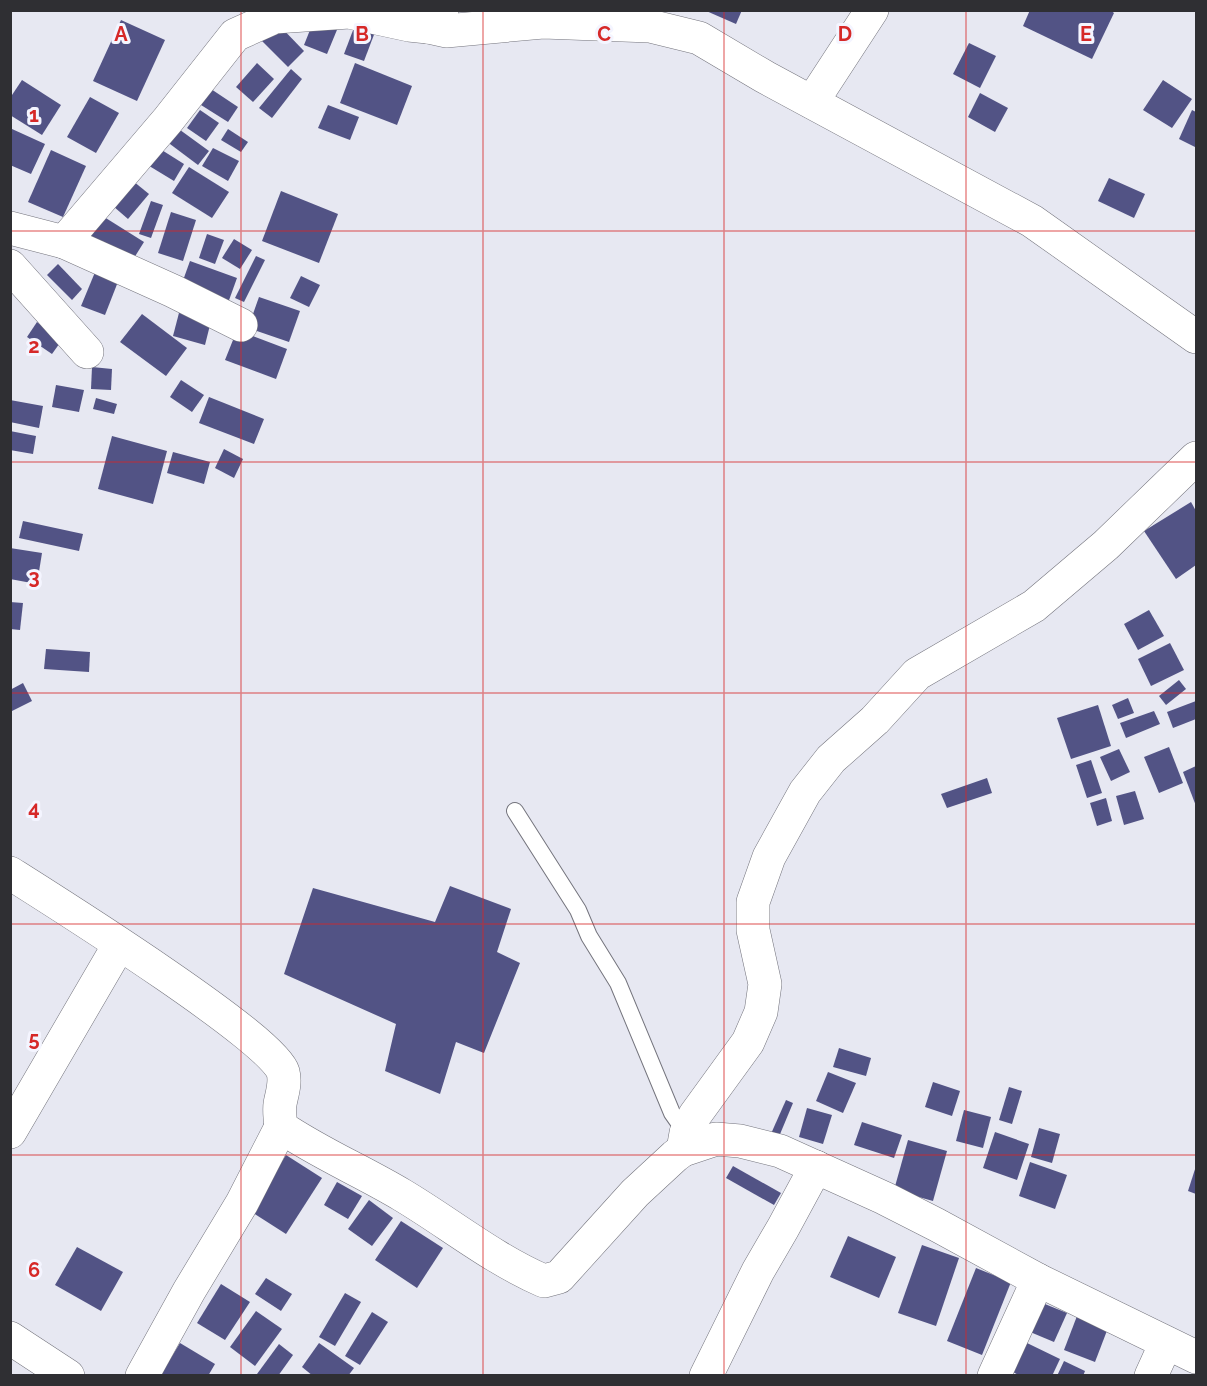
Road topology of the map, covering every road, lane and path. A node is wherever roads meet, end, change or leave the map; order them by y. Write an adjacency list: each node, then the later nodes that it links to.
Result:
1 (872, 10): 3 (street)
2 (435, 19): 3 (street); 5 (street)
3 (812, 102): 8 (street)
4 (10, 228): 5 (street)
5 (64, 242): 7 (street)
6 (10, 266): 9 (street)
7 (241, 325)
8 (1197, 337)
9 (87, 352)
10 (1197, 458): 16 (street)
11 (515, 811): 16 (lane)
12 (10, 873): 13 (street)
13 (119, 945): 14 (street); 15 (street)
14 (281, 1126): 16 (street); 23 (street)
15 (10, 1132)
16 (684, 1142): 17 (street)
17 (816, 1167): 18 (street); 24 (street)
18 (1038, 1280): 20 (street); 25 (street)
19 (10, 1338): 22 (street)
20 (1167, 1343): 21 (street); 26 (street)
21 (1197, 1357)
22 (68, 1376)
23 (142, 1376)
24 (705, 1376)
25 (994, 1376)
26 (1151, 1376)

